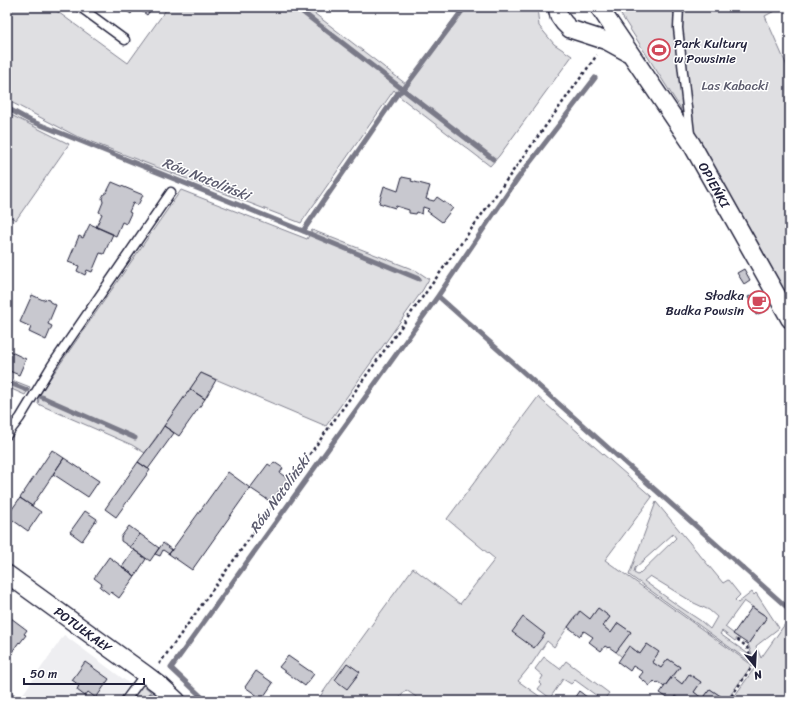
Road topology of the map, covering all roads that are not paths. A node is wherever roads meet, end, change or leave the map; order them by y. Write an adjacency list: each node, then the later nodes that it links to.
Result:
1 (80, 7): 5 (lane)
2 (557, 7): 6 (street, OPIEŃKI)
3 (599, 7): 6 (street, OPIEŃKI)
4 (679, 7): 7 (lane)
5 (125, 40)
6 (631, 54): 7 (street, OPIEŃKI)
7 (691, 143): 9 (street, OPIEŃKI)
8 (171, 192): 10 (lane)
9 (790, 319)
10 (7, 435)
11 (7, 574): 12 (street, POTUŁKAŁY)
12 (145, 674): 13 (lane); 14 (street, POTUŁKAŁY)
13 (125, 701)
14 (177, 701)

